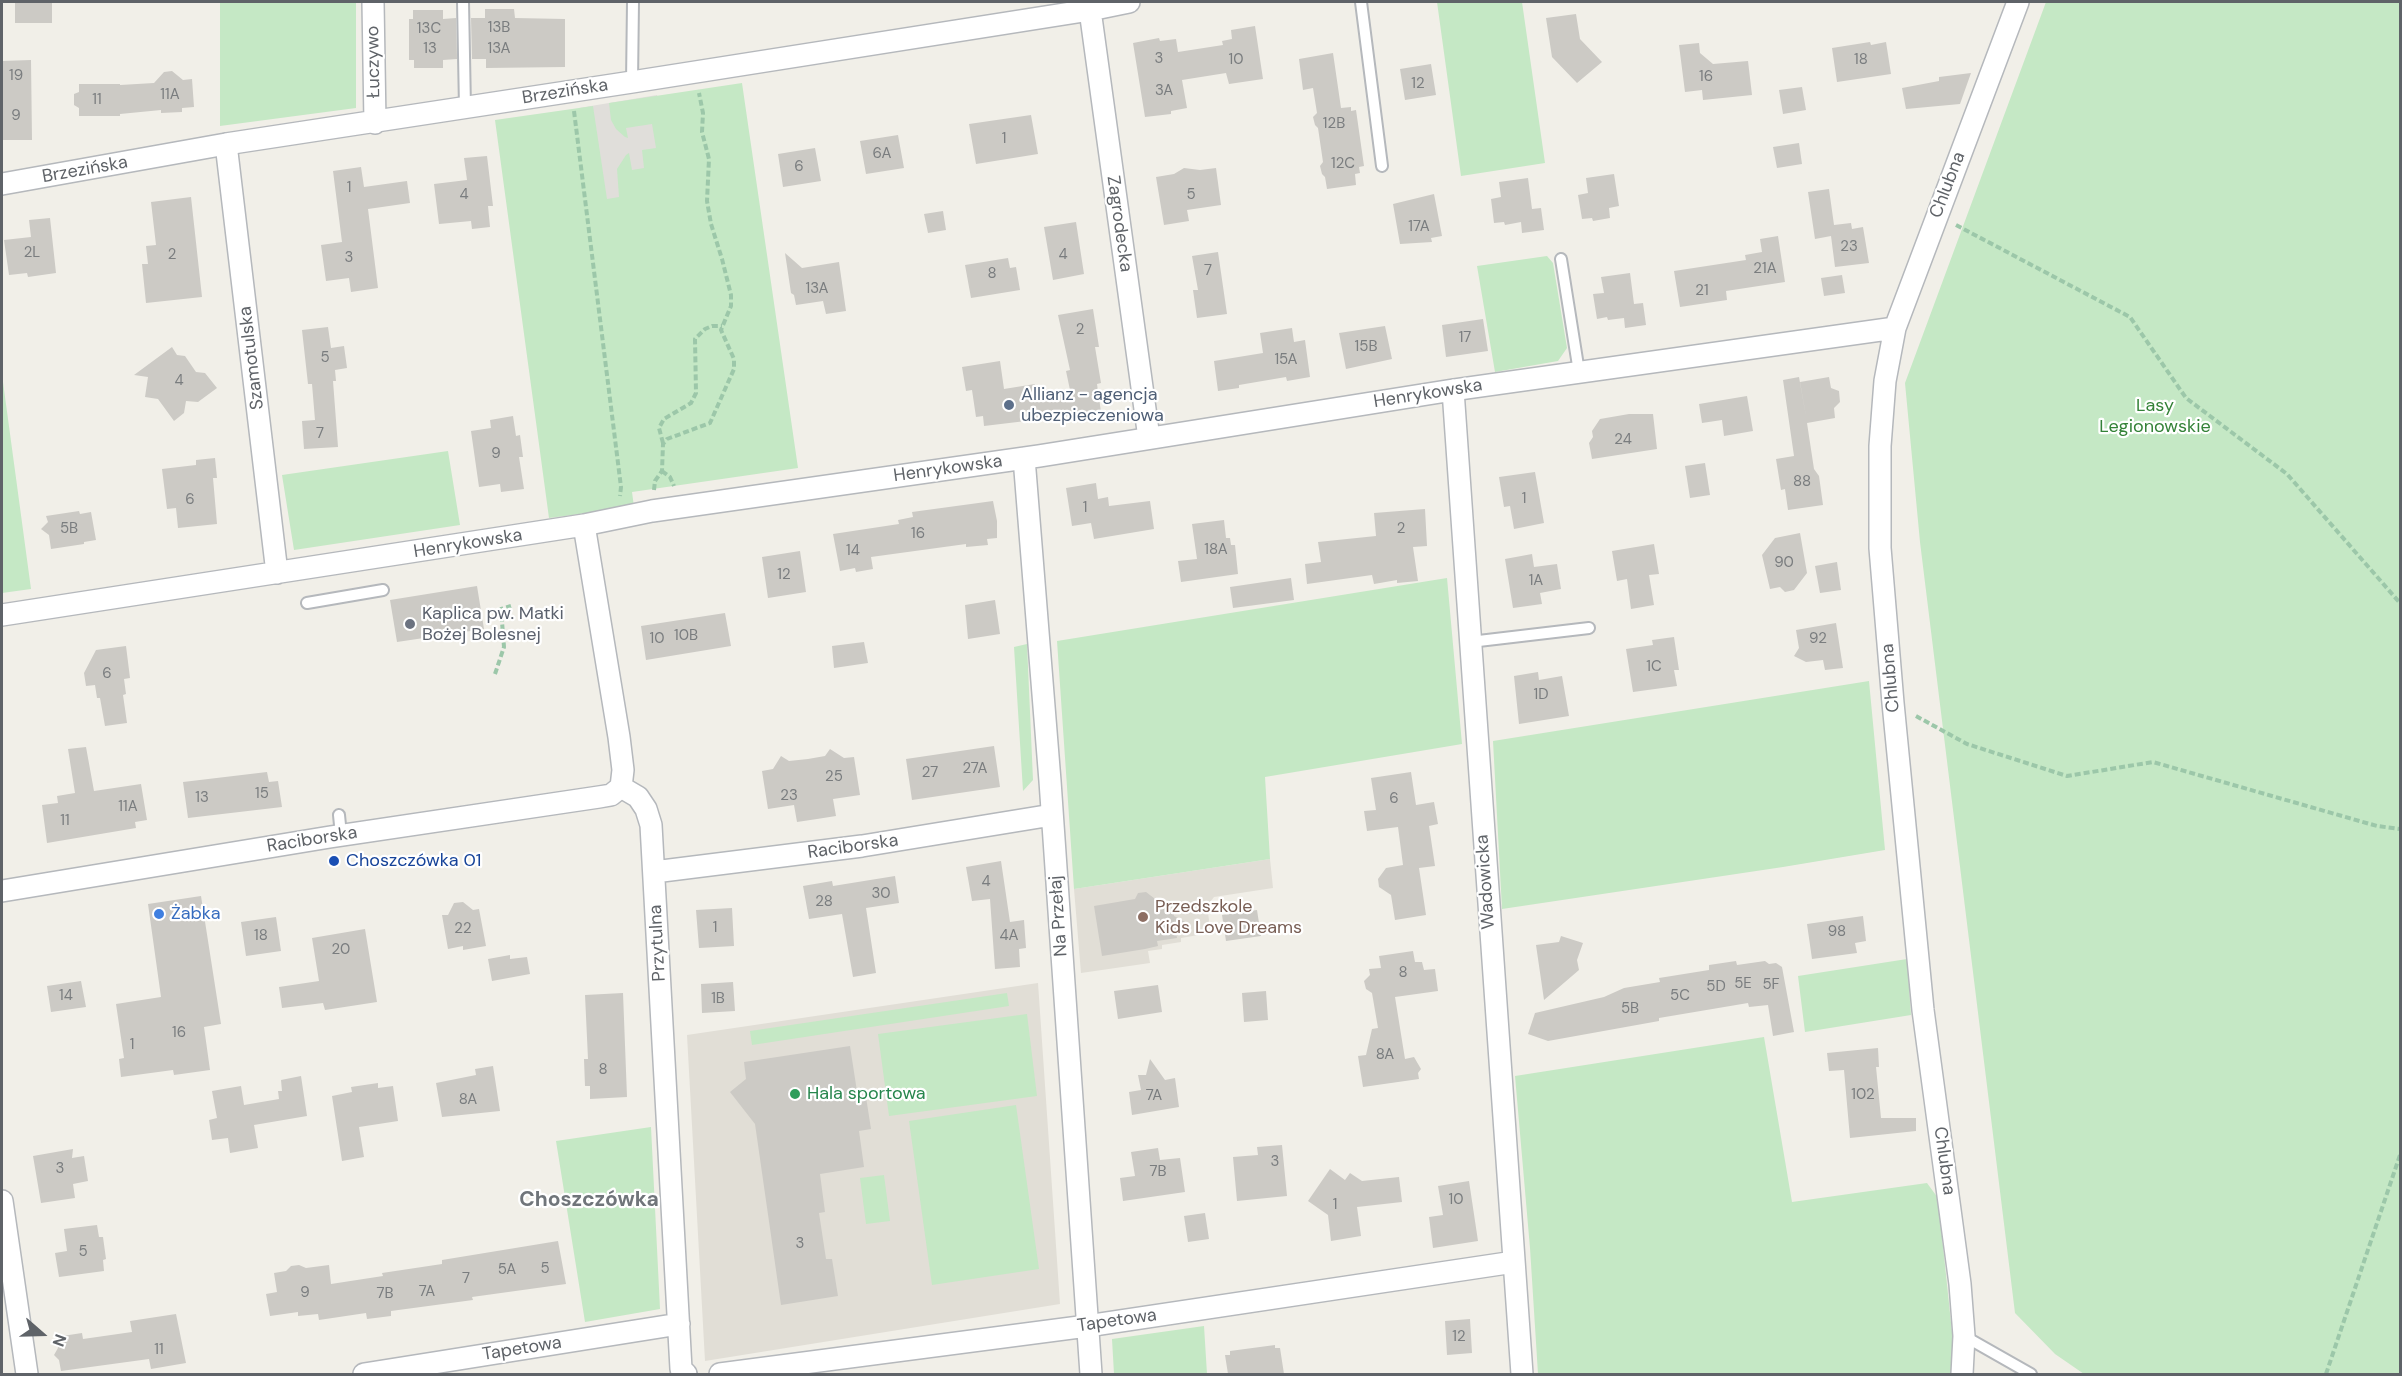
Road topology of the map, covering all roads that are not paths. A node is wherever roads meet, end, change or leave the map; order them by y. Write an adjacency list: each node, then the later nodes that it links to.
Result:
1 (373, 2): 10 (street, Łuczywo)
2 (463, 2): 9 (lane)
3 (633, 2): 8 (lane)
4 (1124, 2): 7 (street, Brzezińska)
5 (1361, 2): 12 (lane)
6 (2018, 2): 15 (street, Chlubna)
7 (1090, 10): 8 (street, Brzezińska); 18 (street, Zagrodecka)
8 (632, 82): 9 (street, Brzezińska)
9 (465, 108): 10 (street, Brzezińska)
10 (375, 123): 11 (street, Brzezińska)
11 (226, 144): 13 (street, Brzezińska); 21 (street, Szamotulska)
12 (1382, 166)
13 (2, 184)
14 (1561, 259): 16 (lane)
15 (1895, 328): 16 (street, Henrykowska); 35 (street, Chlubna)
16 (1579, 372): 17 (street, Henrykowska)
17 (1453, 390): 18 (street, Henrykowska); 26 (street, Wadowicka)
18 (1149, 438): 19 (street, Henrykowska)
19 (1024, 458): 20 (street, Henrykowska); 28 (street, Na Przełaj)
20 (584, 525): 21 (street, Henrykowska); 27 (street)
21 (277, 573): 24 (street, Henrykowska)
22 (383, 590): 23 (lane)
23 (307, 603)
24 (2, 615)
25 (1589, 628): 26 (lane)
26 (1470, 642): 32 (street, Wadowicka)
27 (621, 787): 29 (street, Przytulna); 30 (street, Raciborska)
28 (1052, 815): 29 (street, Raciborska); 34 (street, Na Przełaj)
29 (654, 872): 33 (street, Przytulna)
30 (2, 891)
31 (2, 1202): 36 (street)
32 (1514, 1262): 34 (street, Tapetowa); 41 (street, Wadowicka)
33 (680, 1324): 37 (street, Tapetowa); 38 (street, Przytulna)
34 (1087, 1326): 39 (street, Tapetowa); 40 (street, Na Przełaj)
35 (1964, 1336): 42 (street, Chlubna); 43 (lane)
36 (27, 1374)
37 (364, 1374)
38 (686, 1374)
39 (720, 1374)
40 (1091, 1374)
41 (1521, 1374)
42 (1962, 1374)
43 (2031, 1374)

